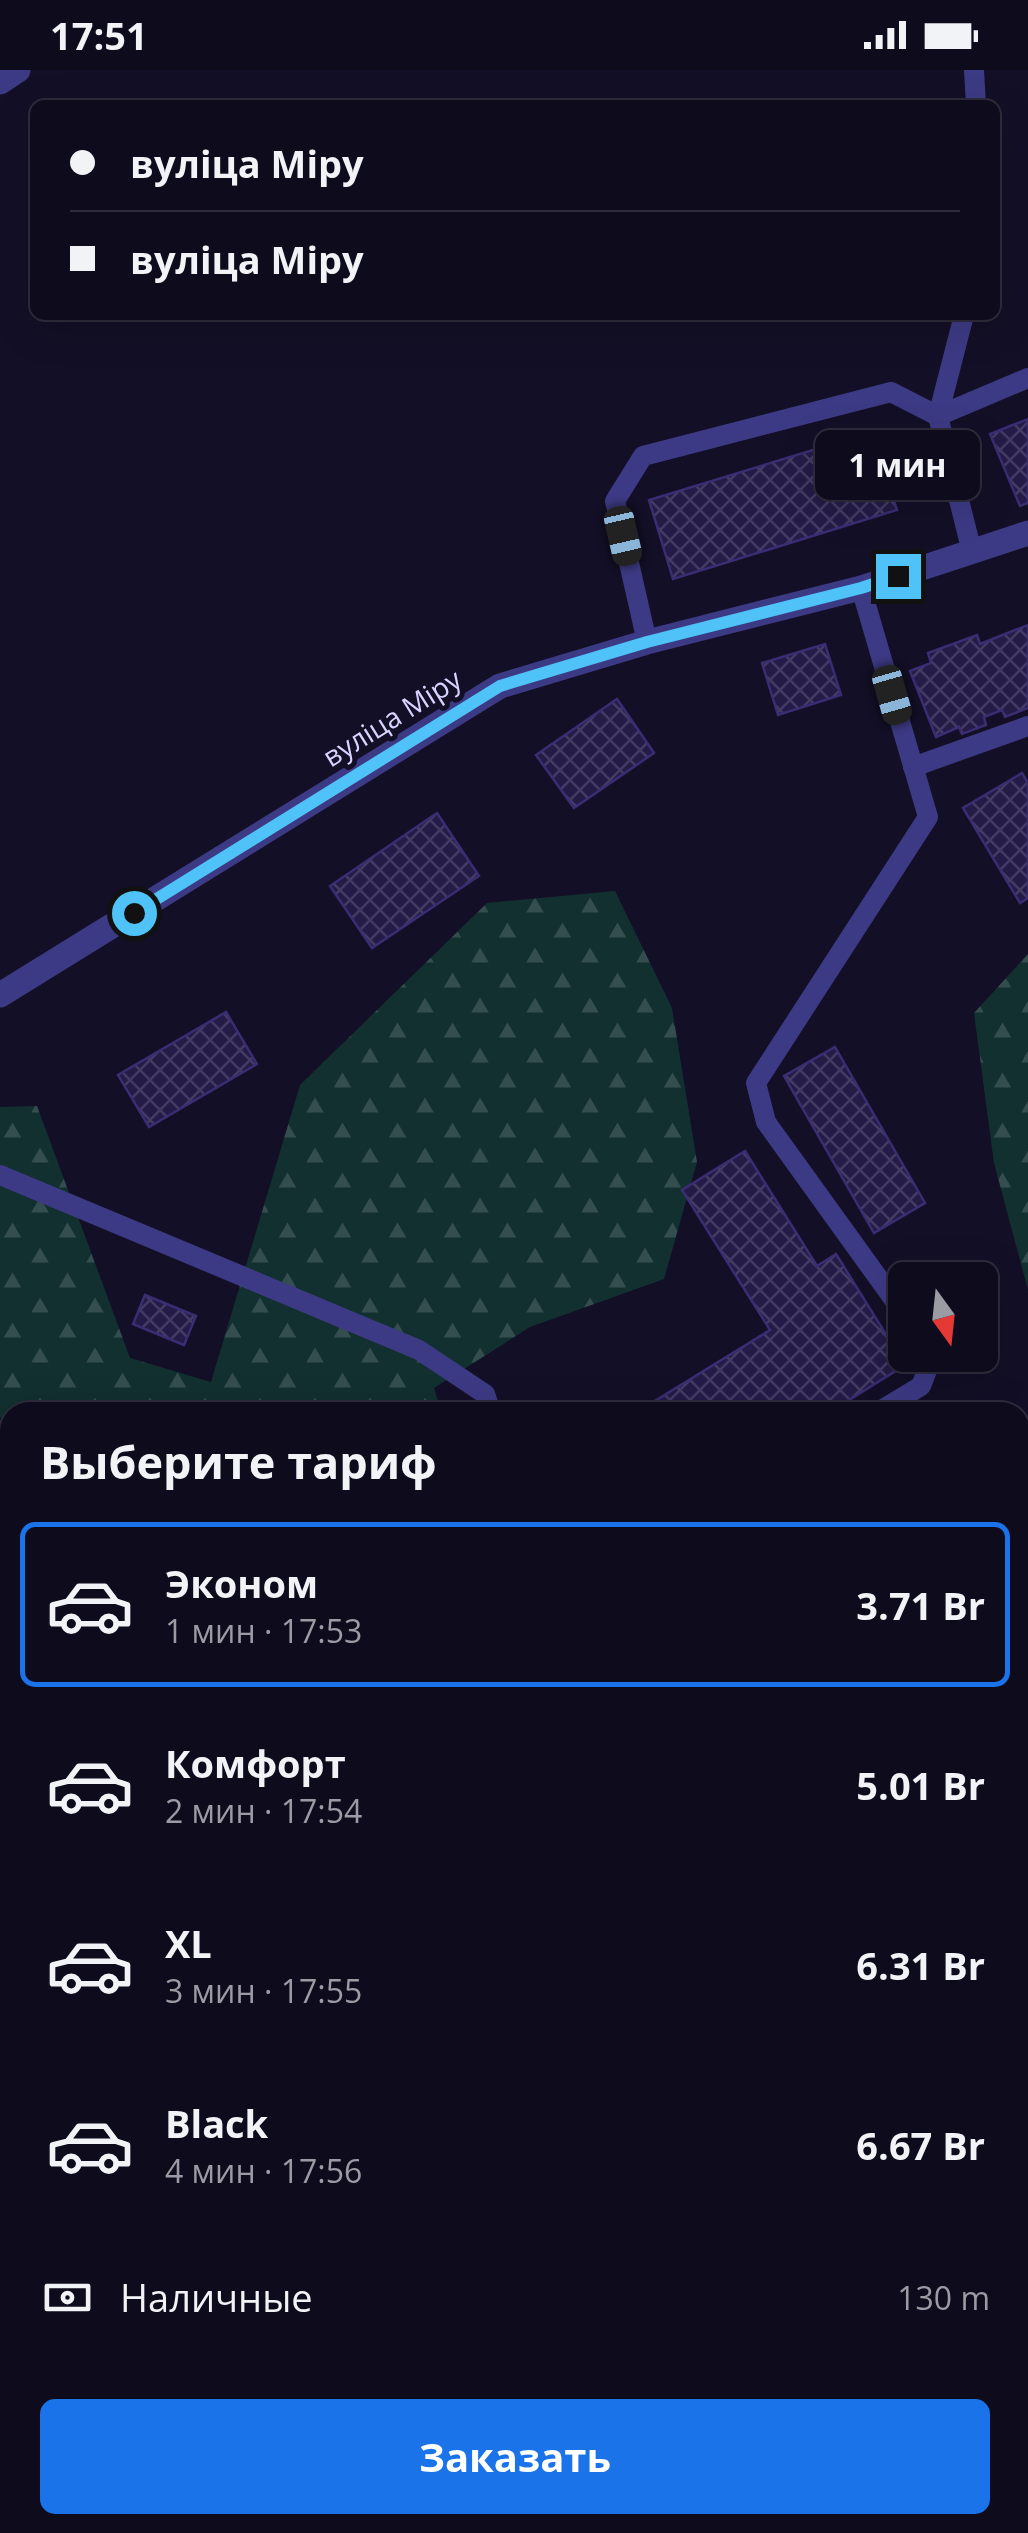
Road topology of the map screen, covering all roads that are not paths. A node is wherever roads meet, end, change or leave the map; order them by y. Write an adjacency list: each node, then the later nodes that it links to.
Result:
1 (18, 70): 3 (street)
2 (974, 70): 4 (lane)
3 (0, 82)
4 (976, 100)
5 (963, 320): 7 (lane)
6 (1028, 378): 7 (lane)
7 (938, 416): 9 (lane); 11 (lane)
8 (1028, 532): 9 (street, вуліца Міру)
9 (972, 552): 10 (street, вуліца Міру)
10 (861, 588): 11 (street, вуліца Міру); 13 (lane)
11 (647, 642): 14 (street, вуліца Міру)
12 (1028, 726): 13 (lane)
13 (913, 767): 16 (lane)
14 (0, 995)
15 (0, 1175): 18 (lane)
16 (888, 1292)
17 (926, 1372): 19 (lane)
18 (488, 1402)
19 (894, 1402)

